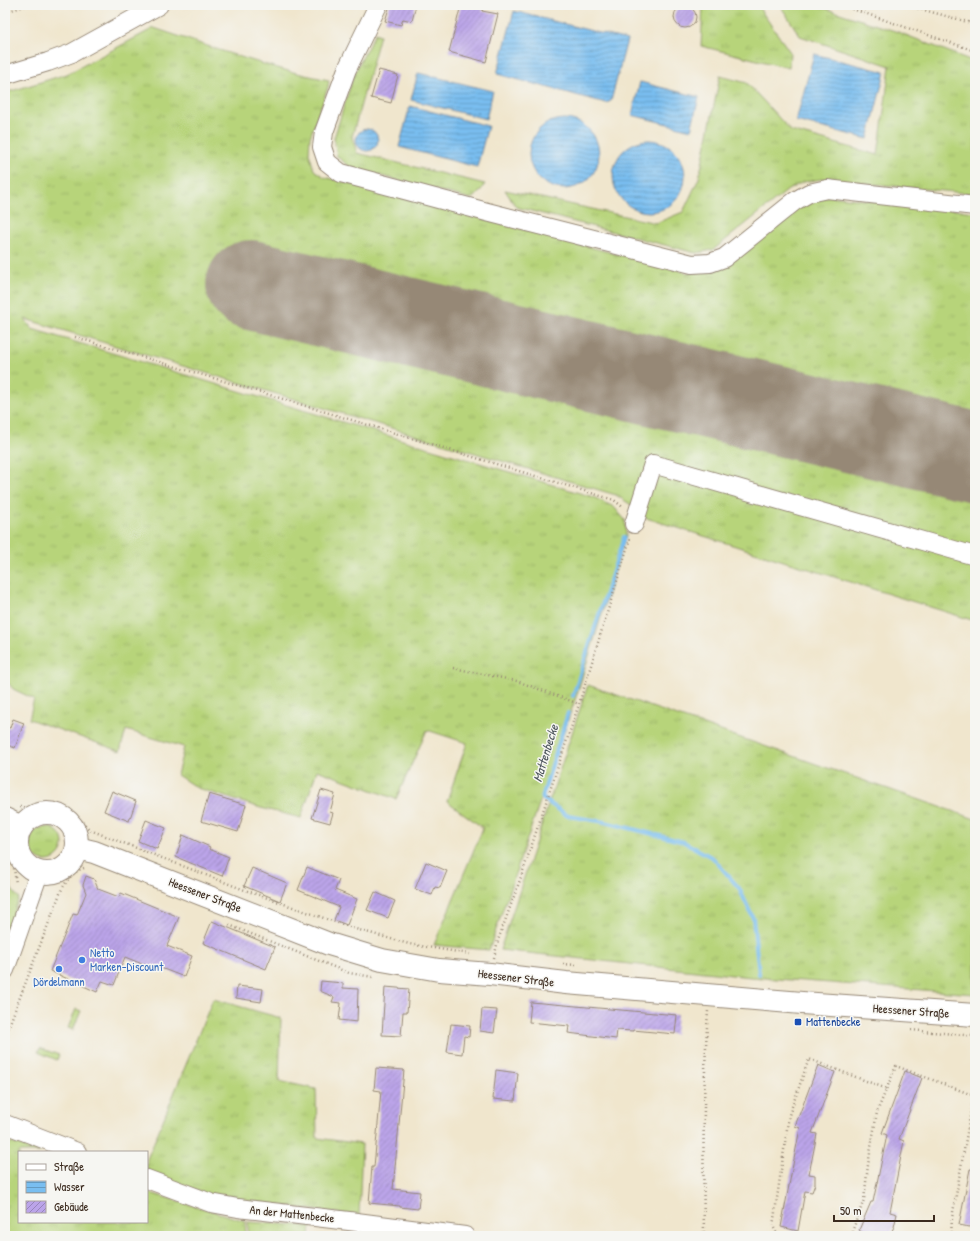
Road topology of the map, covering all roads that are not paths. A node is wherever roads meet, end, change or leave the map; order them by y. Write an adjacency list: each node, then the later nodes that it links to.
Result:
1 (159, 5): 3 (street)
2 (378, 5): 4 (street)
3 (5, 75)
4 (975, 206)
5 (634, 524): 6 (street)
6 (975, 556)
7 (15, 818): 8 (main road); 9 (main road)
8 (82, 857): 9 (main road); 11 (main road, Heessener Straße)
9 (39, 873): 10 (street)
10 (5, 970)
11 (975, 1015)
12 (5, 1124): 13 (street)
13 (74, 1151)
14 (148, 1179): 15 (street, An der Mattenbecke)
15 (464, 1236)

